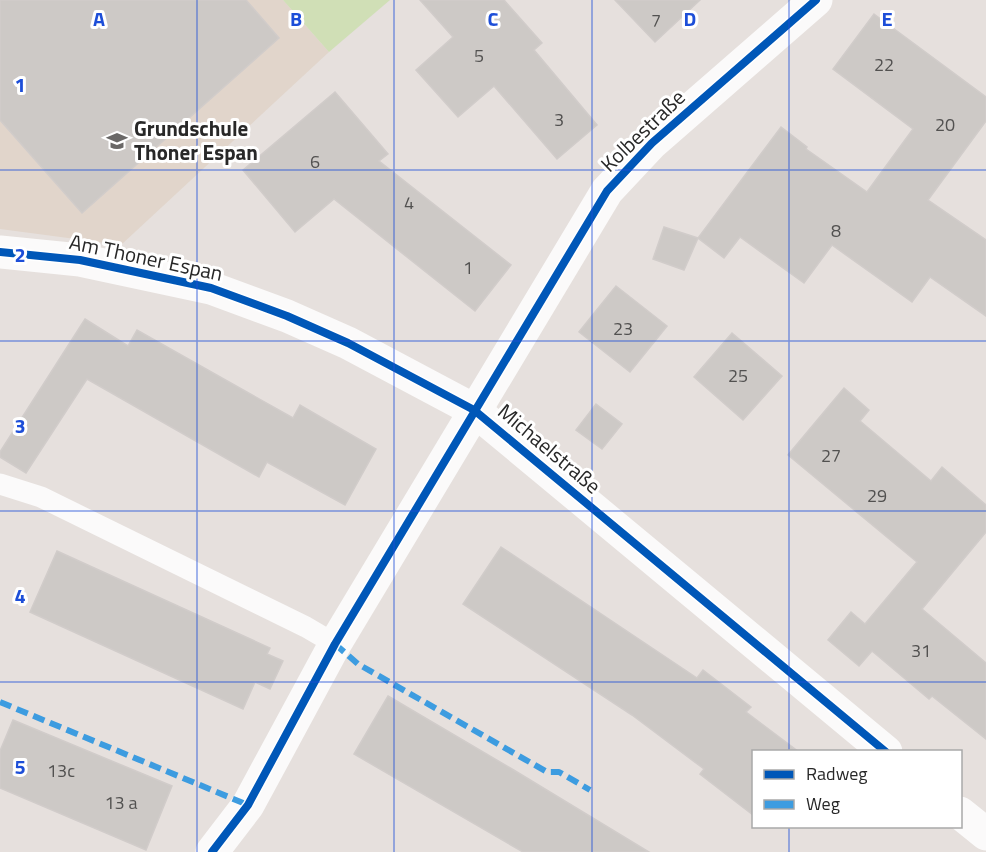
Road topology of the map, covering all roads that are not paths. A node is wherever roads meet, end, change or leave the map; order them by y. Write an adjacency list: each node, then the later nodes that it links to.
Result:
1 (816, 0): 3 (street, Kolbestraße)
2 (0, 252): 3 (street, Am Thoner Espan)
3 (474, 410): 5 (street, Michaelstraße); 6 (street, Michaelstraße)
4 (0, 484): 5 (lane)
5 (335, 644): 9 (street, Michaelstraße)
6 (884, 750)
7 (962, 815): 8 (street)
8 (986, 834)
9 (212, 852)

